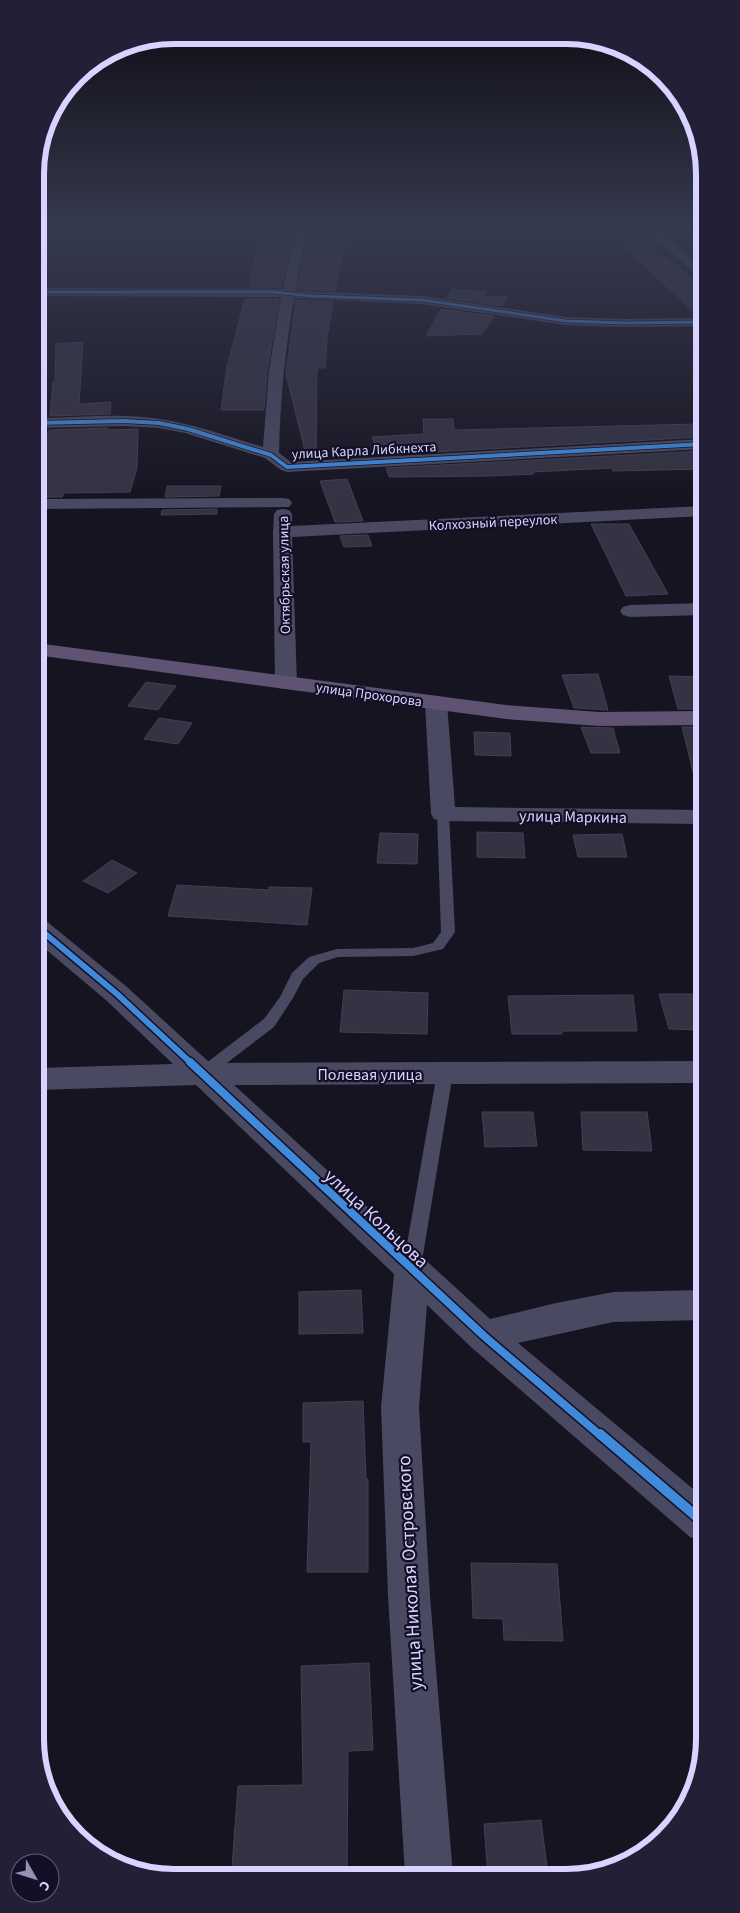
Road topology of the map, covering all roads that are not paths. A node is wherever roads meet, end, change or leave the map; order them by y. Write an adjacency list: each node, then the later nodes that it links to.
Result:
1 (284, 320): 6 (street)
2 (561, 320): 3 (street)
3 (696, 322)
4 (44, 423): 6 (street, улица Карла Либкнехта)
5 (696, 444): 7 (street, улица Карла Либкнехта)
6 (271, 455): 7 (street, улица Карла Либкнехта)
7 (287, 467): 9 (street, Октябрьская улица)
8 (44, 504): 9 (street)
9 (283, 504): 11 (street, Октябрьская улица)
10 (696, 511): 11 (street, Колхозный переулок)
11 (282, 532): 15 (street, Октябрьская улица)
12 (696, 608): 13 (street)
13 (630, 611)
14 (44, 650): 15 (main road, улица Прохорова)
15 (286, 683): 16 (main road, улица Прохорова)
16 (436, 703): 17 (main road, улица Прохорова); 18 (street)
17 (696, 718)
18 (443, 814): 19 (street, улица Маркина); 23 (lane)
19 (696, 817)
20 (44, 933): 23 (street, улица Кольцова)
21 (696, 1072): 22 (street, Полевая улица)
22 (445, 1073): 23 (street, Полевая улица); 25 (lane)
23 (201, 1074): 24 (street, Полевая улица); 25 (street, улица Кольцова)
24 (44, 1079)
25 (412, 1270): 27 (street, улица Кольцова); 29 (street, улица Николая Островского)
26 (696, 1305): 27 (street)
27 (484, 1336): 28 (street, улица Кольцова)
28 (696, 1516)
29 (429, 1869)

